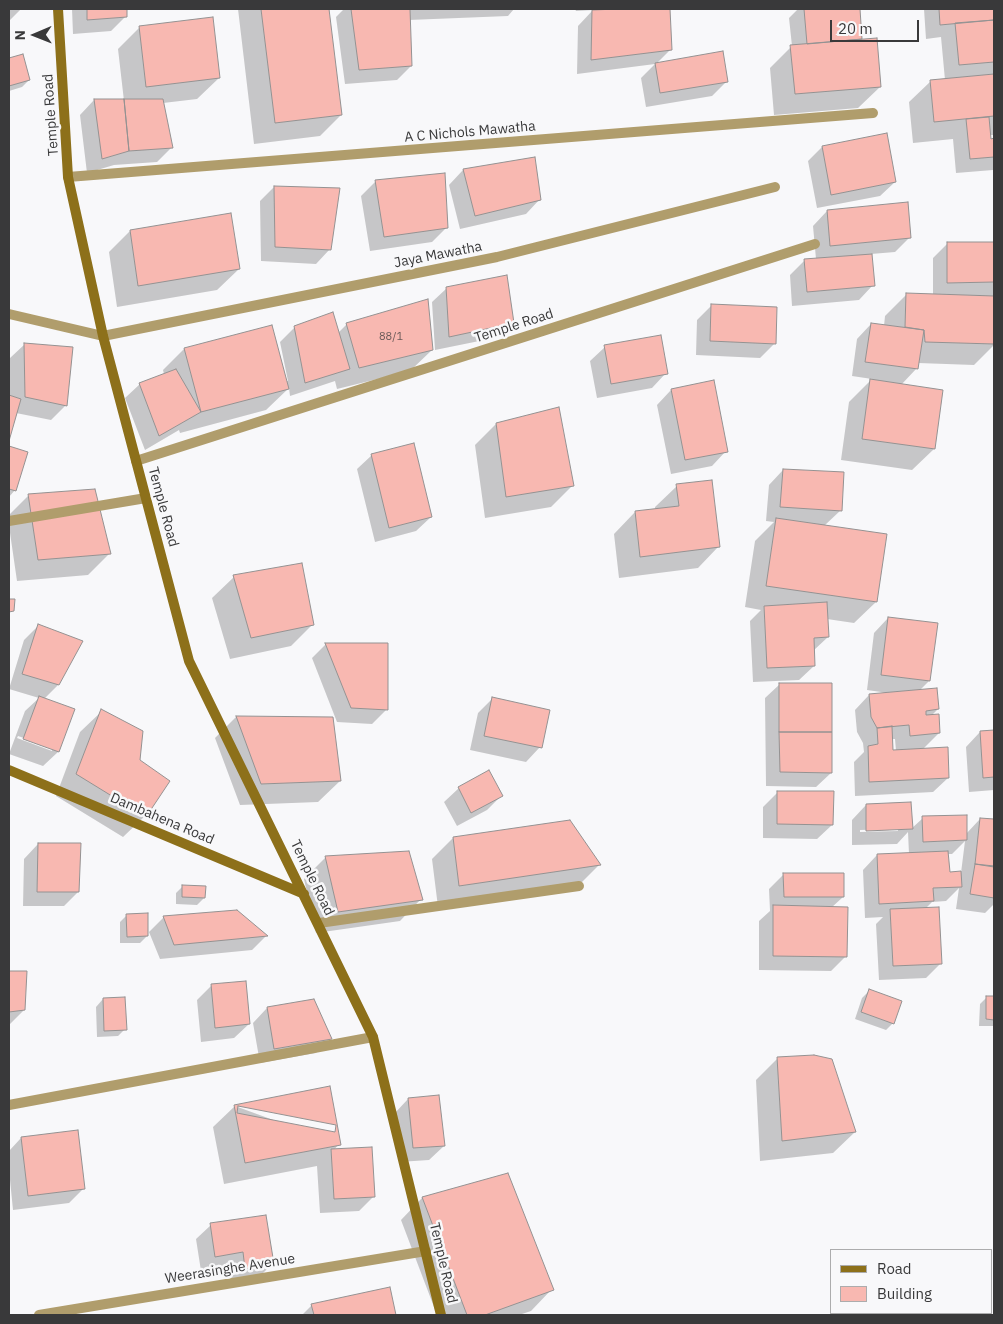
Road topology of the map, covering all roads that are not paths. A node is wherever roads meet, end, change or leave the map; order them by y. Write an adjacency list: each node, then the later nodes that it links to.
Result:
1 (58, 9): 3 (street, Temple Road)
2 (873, 113): 3 (street, A C Nichols Mawatha)
3 (68, 177): 7 (street, Temple Road)
4 (775, 187): 7 (street, Jaya Mawatha)
5 (815, 244): 8 (street, Temple Road)
6 (9, 314): 7 (street)
7 (103, 336): 8 (street, Temple Road)
8 (136, 461): 9 (street, Temple Road)
9 (146, 498): 10 (street); 13 (street, Temple Road)
10 (9, 521)
11 (9, 770): 13 (street, Dambahena Road)
12 (579, 886): 14 (street)
13 (304, 894): 14 (street, Temple Road)
14 (318, 923): 15 (street, Temple Road)
15 (373, 1037): 16 (street); 17 (street, Temple Road)
16 (9, 1105)
17 (426, 1251): 18 (street, Weerasinghe Avenue); 19 (street, Temple Road)
18 (39, 1315)
19 (441, 1315)

